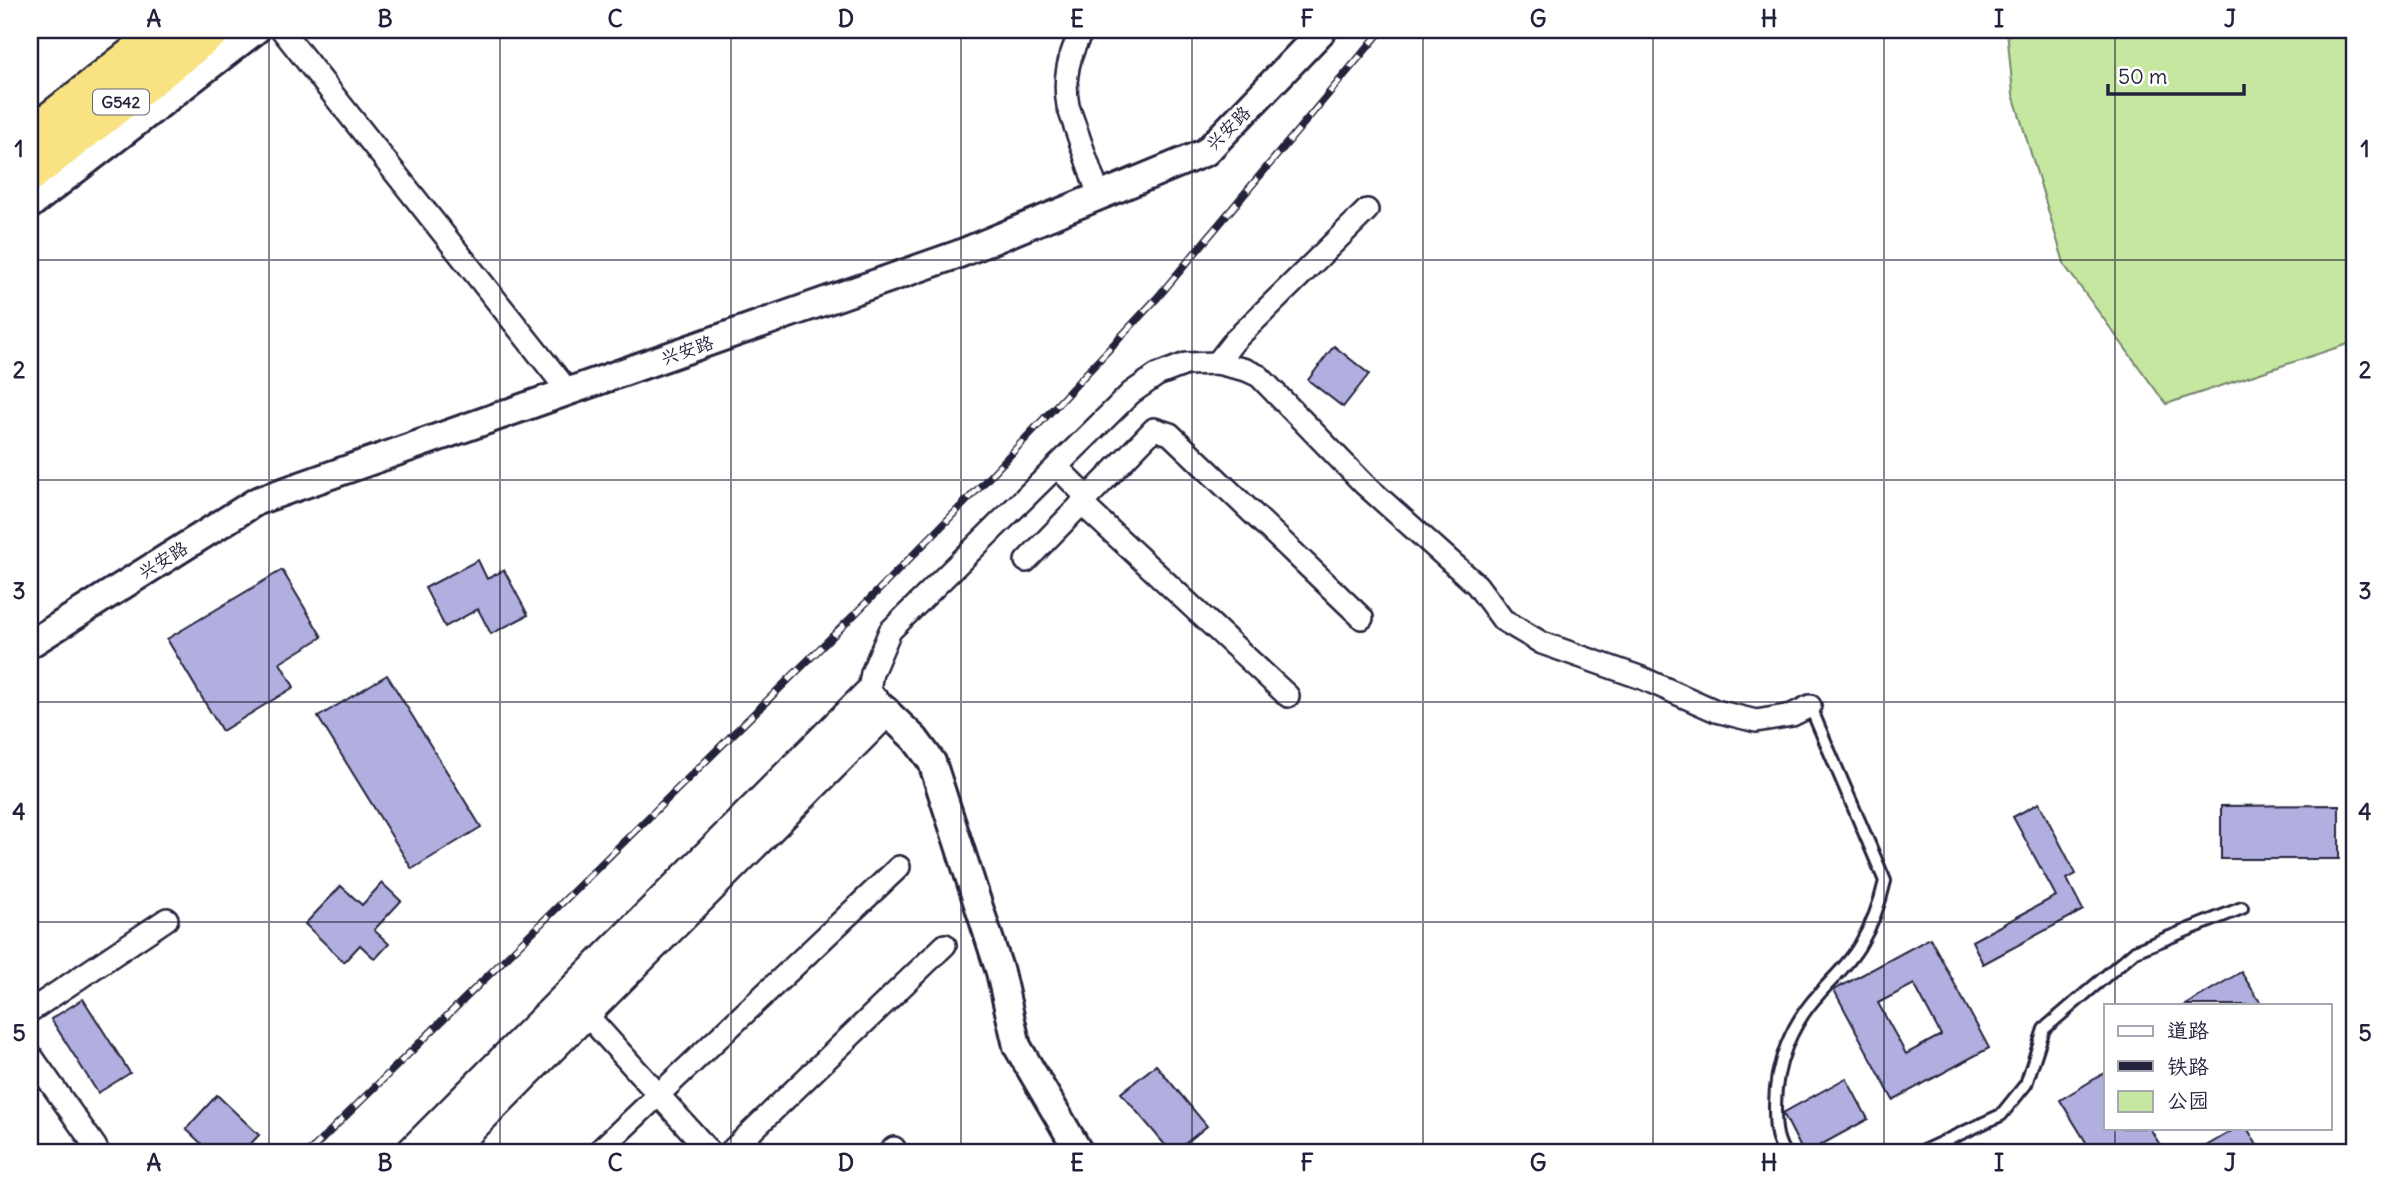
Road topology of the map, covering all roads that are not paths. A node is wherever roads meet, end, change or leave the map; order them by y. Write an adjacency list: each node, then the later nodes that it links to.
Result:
1 (165, 30): 7 (highway, G542)
2 (213, 30): 8 (highway, G542)
3 (256, 30): 10 (street)
4 (282, 30): 13 (street)
5 (1083, 30): 9 (street)
6 (1323, 30): 9 (street, 兴安路)
7 (30, 136)
8 (30, 174)
9 (1099, 196): 13 (street, 兴安路)
10 (30, 205)
11 (1367, 210): 12 (street)
12 (1217, 363): 14 (street); 21 (street)
13 (568, 391): 18 (street, 兴安路)
14 (1057, 467): 15 (street); 20 (street)
15 (1084, 500): 16 (street); 17 (street); 19 (street)
16 (1026, 561)
17 (1362, 618)
18 (30, 644)
19 (1288, 696)
20 (877, 703): 27 (main road); 31 (main road); 36 (street)
21 (1810, 706): 37 (lane)
22 (900, 867): 29 (street)
23 (2242, 908): 38 (lane)
24 (167, 919): 26 (street)
25 (945, 945): 35 (street)
26 (30, 1011)
27 (585, 1013): 29 (street); 32 (main road)
28 (30, 1054): 30 (street)
29 (659, 1095): 33 (street); 34 (street)
30 (98, 1152)
31 (412, 1152)
32 (447, 1152)
33 (598, 1152)
34 (710, 1152)
35 (730, 1152)
36 (1079, 1152)
37 (1784, 1152)
38 (1921, 1152)

